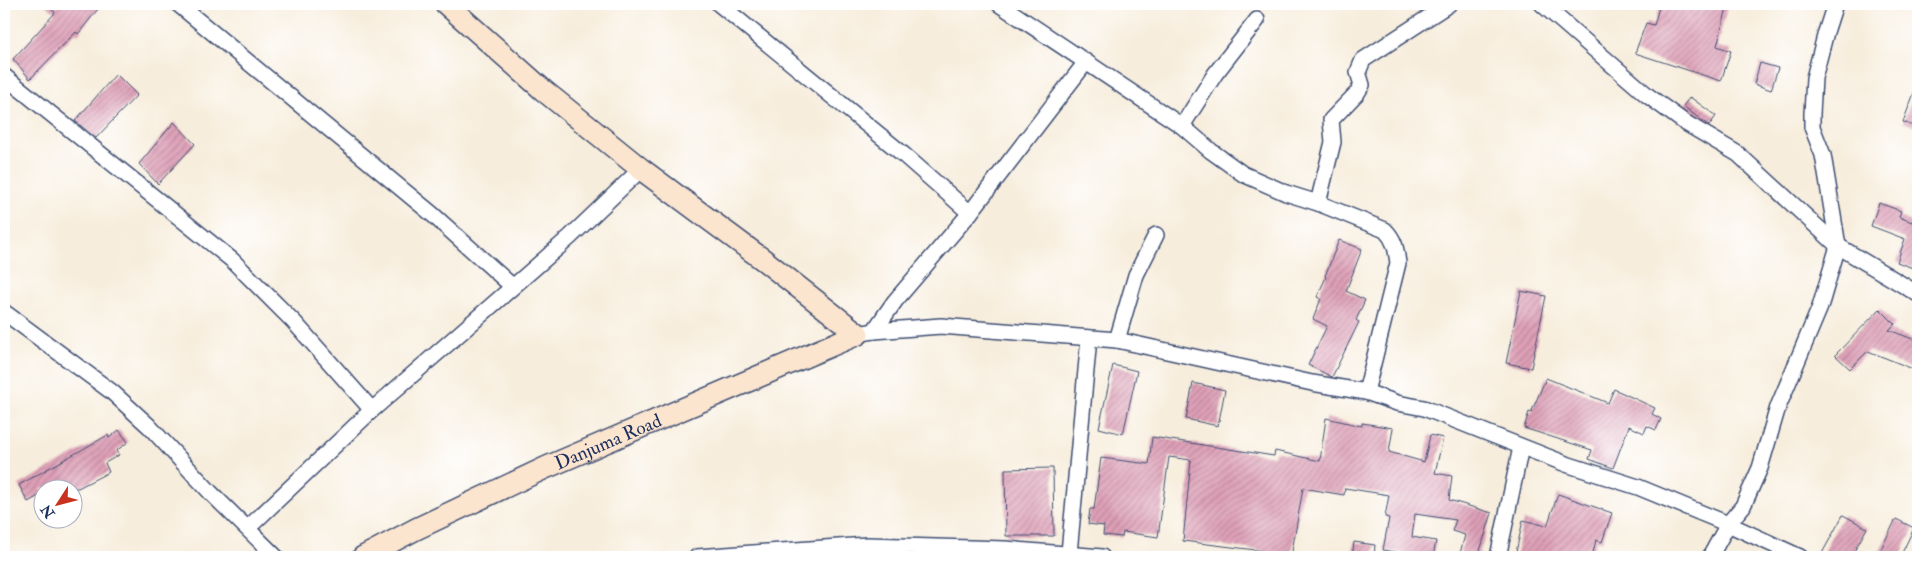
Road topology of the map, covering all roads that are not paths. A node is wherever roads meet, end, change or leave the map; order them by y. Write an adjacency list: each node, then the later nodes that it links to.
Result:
1 (178, 4): 17 (street)
2 (446, 4): 12 (street)
3 (719, 4): 14 (street)
4 (1449, 4): 13 (street)
5 (1542, 4): 16 (street)
6 (1835, 4): 16 (street)
7 (1005, 5): 9 (street)
8 (1257, 20): 11 (street)
9 (1086, 62): 11 (street); 14 (street)
10 (4, 76): 24 (street)
11 (1182, 126): 13 (street)
12 (641, 169): 17 (street); 20 (street)
13 (1318, 203): 23 (street)
14 (970, 213): 20 (street)
15 (1156, 235): 22 (street)
16 (1838, 246): 18 (street); 26 (street)
17 (512, 286): 24 (street)
18 (1918, 294)
19 (4, 312): 27 (street)
20 (866, 332): 21 (street); 31 (street, Danjuma Road)
21 (1089, 338): 22 (street); 29 (street)
22 (1117, 340): 23 (street)
23 (1366, 392): 25 (street)
24 (372, 410): 27 (street)
25 (1521, 447): 26 (street); 34 (street)
26 (1728, 524): 35 (street); 36 (street)
27 (248, 528): 30 (street)
28 (824, 552): 29 (street); 32 (street)
29 (1069, 553): 33 (street)
30 (276, 557)
31 (363, 557)
32 (697, 557)
33 (1102, 557)
34 (1498, 557)
35 (1710, 557)
36 (1800, 557)

